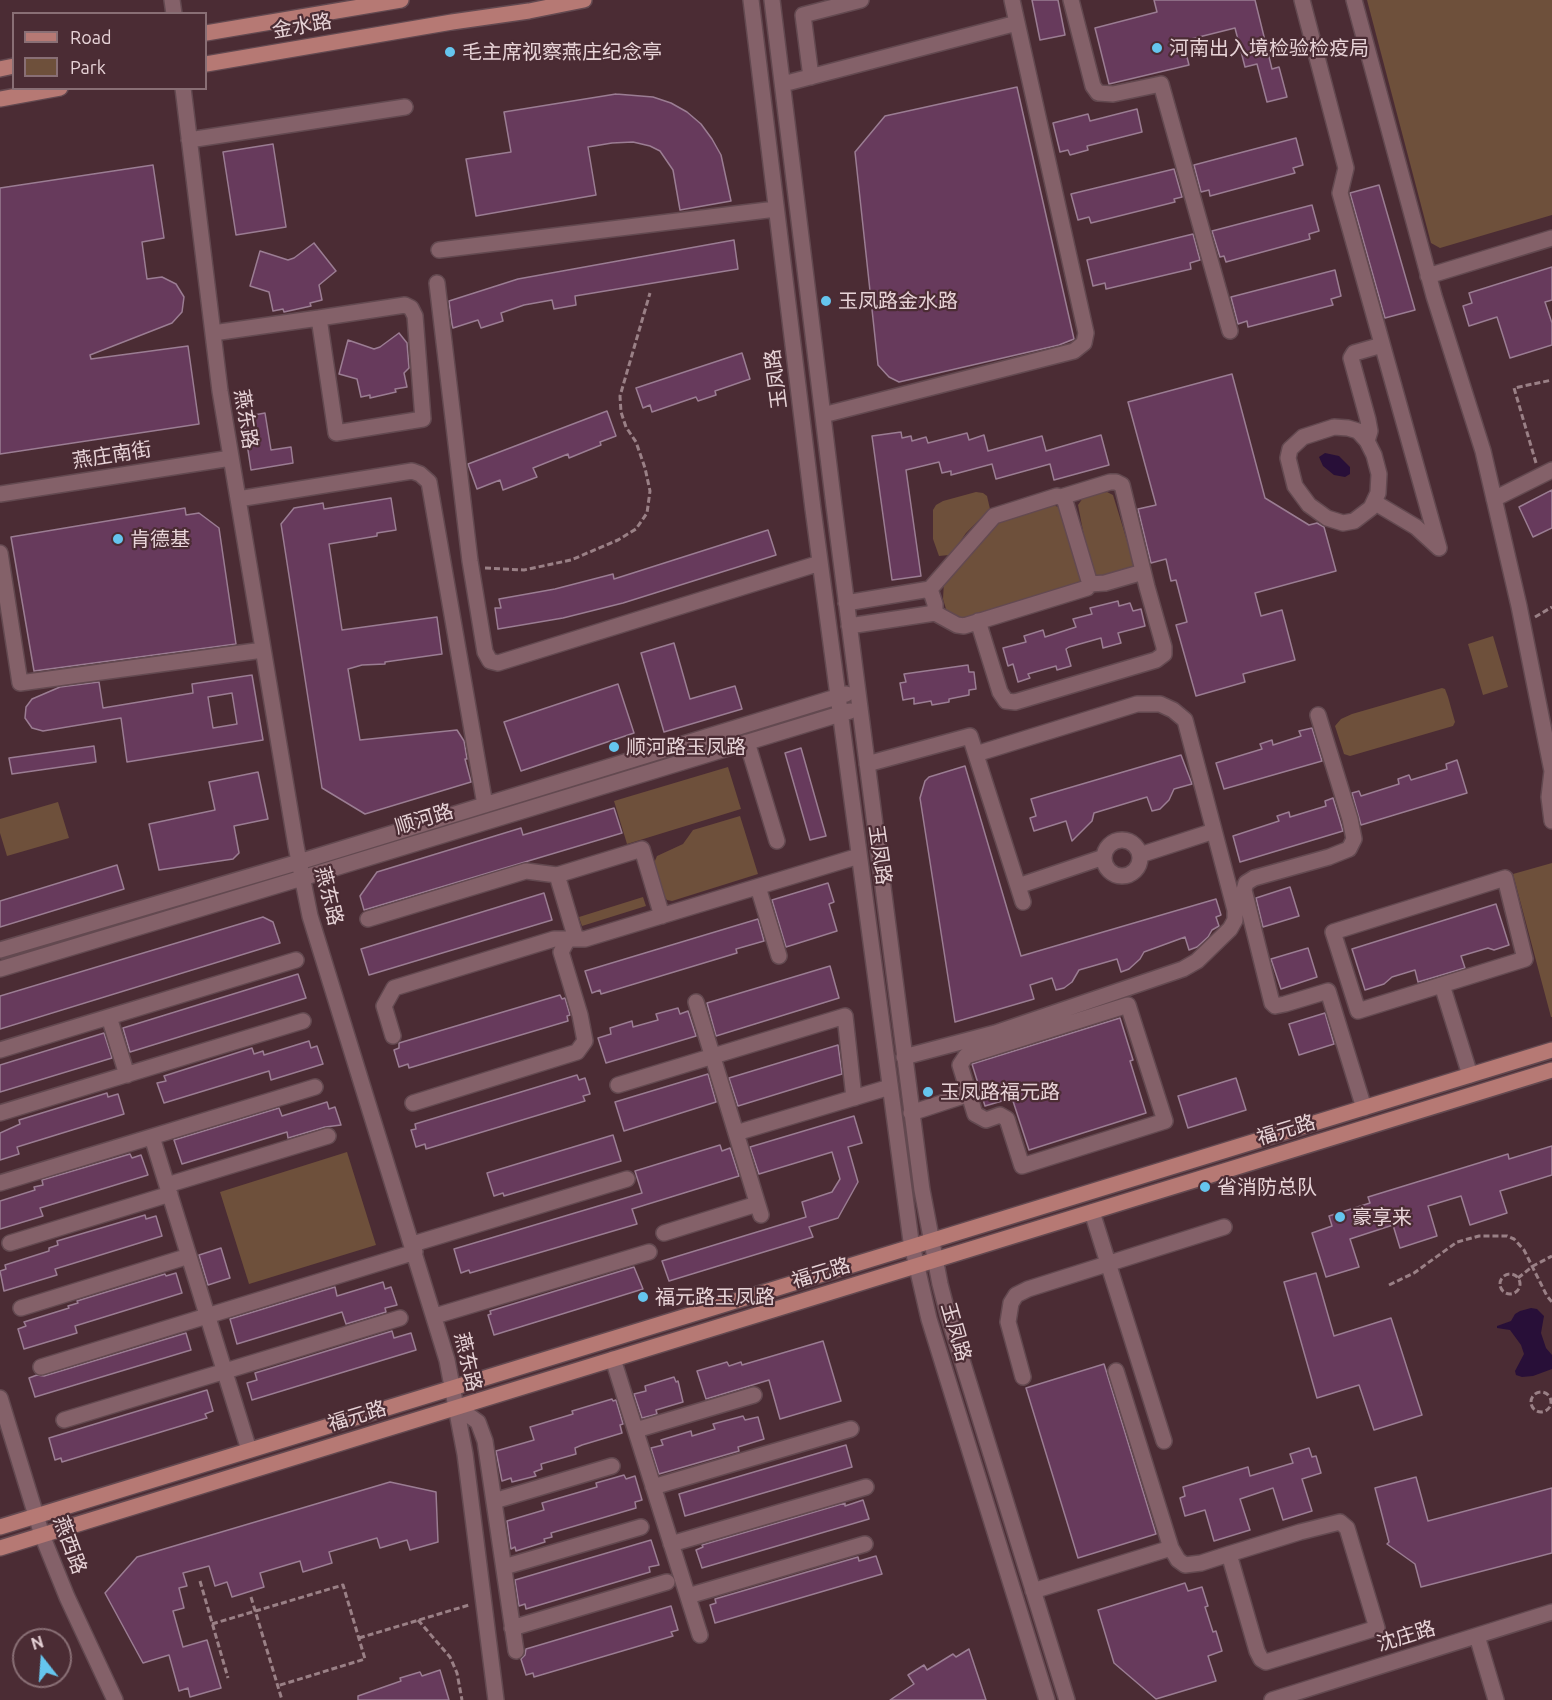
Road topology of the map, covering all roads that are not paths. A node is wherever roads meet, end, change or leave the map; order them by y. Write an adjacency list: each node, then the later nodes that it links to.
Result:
1 (401, 0): 11 (main road, 金水路)
2 (584, 0): 12 (main road, 金水路)
3 (751, 0): 20 (street, 玉凤路)
4 (772, 0): 14 (street, 玉凤路)
5 (861, 0): 13 (street)
6 (1011, 0): 10 (street)
7 (1071, 0): 26 (street)
8 (1302, 0): 28 (street)
9 (1354, 0): 23 (street)
10 (1017, 23): 13 (street); 29 (street)
11 (207, 33)
12 (207, 64)
13 (810, 77): 14 (street)
14 (783, 84): 29 (street, 玉凤路)
15 (49, 90): 17 (main road)
16 (183, 90): 19 (street, 燕东路)
17 (0, 99)
18 (405, 107): 19 (street)
19 (189, 140): 27 (street, 燕东路)
20 (776, 208): 22 (street); 39 (street, 玉凤路)
21 (1552, 238): 23 (street)
22 (439, 250)
23 (1428, 276): 36 (street)
24 (437, 283): 39 (street)
25 (319, 318): 25 (street); 27 (street)
26 (1230, 331)
27 (213, 333): 31 (street, 燕东路)
28 (1382, 345): 30 (street); 37 (street)
29 (823, 416): 43 (street, 玉凤路)
30 (1367, 441): 37 (street); 37 (street)
31 (231, 458): 33 (street, 燕庄南街); 35 (street, 燕东路)
32 (1546, 473): 36 (street)
33 (0, 494)
34 (1061, 496): 40 (street); 41 (street); 42 (street)
35 (238, 499): 47 (street, 燕东路); 56 (street)
36 (1494, 499): 57 (street)
37 (1374, 502)
38 (0, 553): 47 (street)
39 (820, 563): 49 (street, 玉凤路)
40 (1143, 572): 41 (street); 45 (street)
41 (1090, 584): 45 (street)
42 (930, 589): 43 (street); 44 (street)
43 (846, 603): 46 (street, 玉凤路)
44 (935, 613): 45 (street); 46 (street)
45 (978, 621)
46 (849, 627): 48 (street, 玉凤路)
47 (263, 650): 63 (street, 燕东路)
48 (857, 691): 49 (street, 顺河路); 50 (street, 玉凤路)
49 (838, 697): 51 (street, 玉凤路); 56 (street, 顺河路)
50 (860, 708): 51 (street, 顺河路); 55 (street, 玉凤路)
51 (840, 714): 53 (street, 顺河路); 61 (street, 玉凤路)
52 (1318, 714): 94 (street)
53 (747, 742): 59 (street); 65 (street, 顺河路)
54 (976, 754): 55 (street); 58 (street); 66 (street)
55 (867, 764): 84 (street, 玉凤路)
56 (485, 805): 63 (street, 顺河路)
57 (1552, 821)
58 (1214, 831): 60 (street); 84 (street)
59 (777, 841)
60 (1140, 855): 62 (street); 62 (street)
61 (859, 856): 67 (street); 90 (street, 玉凤路)
62 (1104, 857): 66 (street)
63 (299, 862): 65 (street, 燕东路); 72 (street, 顺河路)
64 (557, 875): 69 (street); 70 (street); 71 (street)
65 (302, 878): 75 (street, 顺河路); 109 (street, 燕东路)
66 (1018, 886): 68 (street)
67 (758, 887): 69 (street); 73 (street)
68 (1023, 902)
69 (662, 916): 71 (street)
70 (368, 919)
71 (572, 939): 80 (street); 93 (street)
72 (0, 950)
73 (779, 956)
74 (296, 960): 78 (street)
75 (0, 969)
76 (1442, 985): 76 (street); 87 (street)
77 (696, 1002): 83 (street)
78 (109, 1017): 81 (street); 86 (street)
79 (303, 1021): 86 (street)
80 (393, 1036)
81 (0, 1050)
82 (1552, 1050): 87 (main road, 福元路)
83 (712, 1056): 88 (street); 92 (street); 97 (street)
84 (904, 1057): 96 (street, 玉凤路)
85 (1552, 1070): 103 (main road, 福元路)
86 (127, 1075): 95 (street)
87 (1470, 1075): 94 (main road, 福元路)
88 (618, 1084)
89 (315, 1087): 99 (street)
90 (890, 1087): 92 (street); 108 (street, 玉凤路)
91 (969, 1094): 91 (street); 96 (street)
92 (854, 1098): 97 (street)
93 (413, 1103)
94 (1364, 1108): 106 (main road, 福元路)
95 (0, 1113)
96 (911, 1113): 106 (street, 玉凤路)
97 (736, 1133): 105 (street)
98 (328, 1136): 102 (street)
99 (153, 1137): 101 (street); 102 (street)
100 (627, 1179): 109 (street)
101 (0, 1183)
102 (169, 1190): 107 (street); 111 (street)
103 (1092, 1212): 112 (main road, 福元路); 113 (street)
104 (1224, 1227): 113 (street)
105 (664, 1233)
106 (931, 1241): 108 (main road, 福元路); 112 (street, 玉凤路)
107 (10, 1243)
108 (912, 1246): 114 (street, 玉凤路); 124 (main road, 福元路)
109 (414, 1248): 116 (street); 117 (street, 燕东路)
110 (649, 1252): 117 (street)
111 (189, 1256): 115 (street); 116 (street)
112 (935, 1260): 114 (main road, 福元路); 148 (street, 玉凤路)
113 (1108, 1263): 123 (street); 131 (street)
114 (916, 1266): 119 (main road, 福元路); 157 (street, 玉凤路)
115 (21, 1308)
116 (207, 1316): 120 (street); 121 (street)
117 (435, 1316): 124 (street, 燕东路)
118 (400, 1318): 121 (street)
119 (613, 1359): 127 (main road, 福元路); 130 (street)
120 (41, 1366)
121 (224, 1371): 128 (street); 132 (street)
122 (1116, 1371): 144 (street)
123 (1023, 1377)
124 (453, 1388): 127 (street, 燕东路); 132 (main road, 福元路)
125 (754, 1395): 130 (street)
126 (1, 1405): 137 (street, 燕西路)
127 (457, 1407): 136 (street); 140 (main road, 福元路); 156 (street, 燕东路)
128 (64, 1420)
129 (851, 1429): 134 (street)
130 (636, 1430): 134 (street)
131 (1164, 1441)
132 (249, 1450): 137 (main road, 福元路)
133 (612, 1466): 136 (street)
134 (653, 1487): 141 (street)
135 (866, 1487): 141 (street)
136 (494, 1501): 146 (street)
137 (36, 1516): 138 (main road, 福元路); 140 (street, 燕西路)
138 (0, 1527)
139 (641, 1527): 146 (street)
140 (42, 1535): 143 (main road, 福元路); 155 (street, 燕西路)
141 (671, 1544): 149 (street)
142 (866, 1544): 149 (street)
143 (0, 1548)
144 (1171, 1548): 145 (street); 148 (street)
145 (1229, 1554): 145 (street)
146 (504, 1567): 151 (street)
147 (667, 1582): 151 (street)
148 (1033, 1591): 158 (street, 玉凤路)
149 (687, 1596): 152 (street)
150 (1552, 1612): 153 (street, 沈庄路)
151 (513, 1628): 154 (street)
152 (699, 1635)
153 (1477, 1635): 159 (street, 沈庄路); 160 (street)
154 (516, 1651)
155 (115, 1700)
156 (496, 1700)
157 (1047, 1700)
158 (1067, 1700)
159 (1272, 1700)
160 (1496, 1700)

